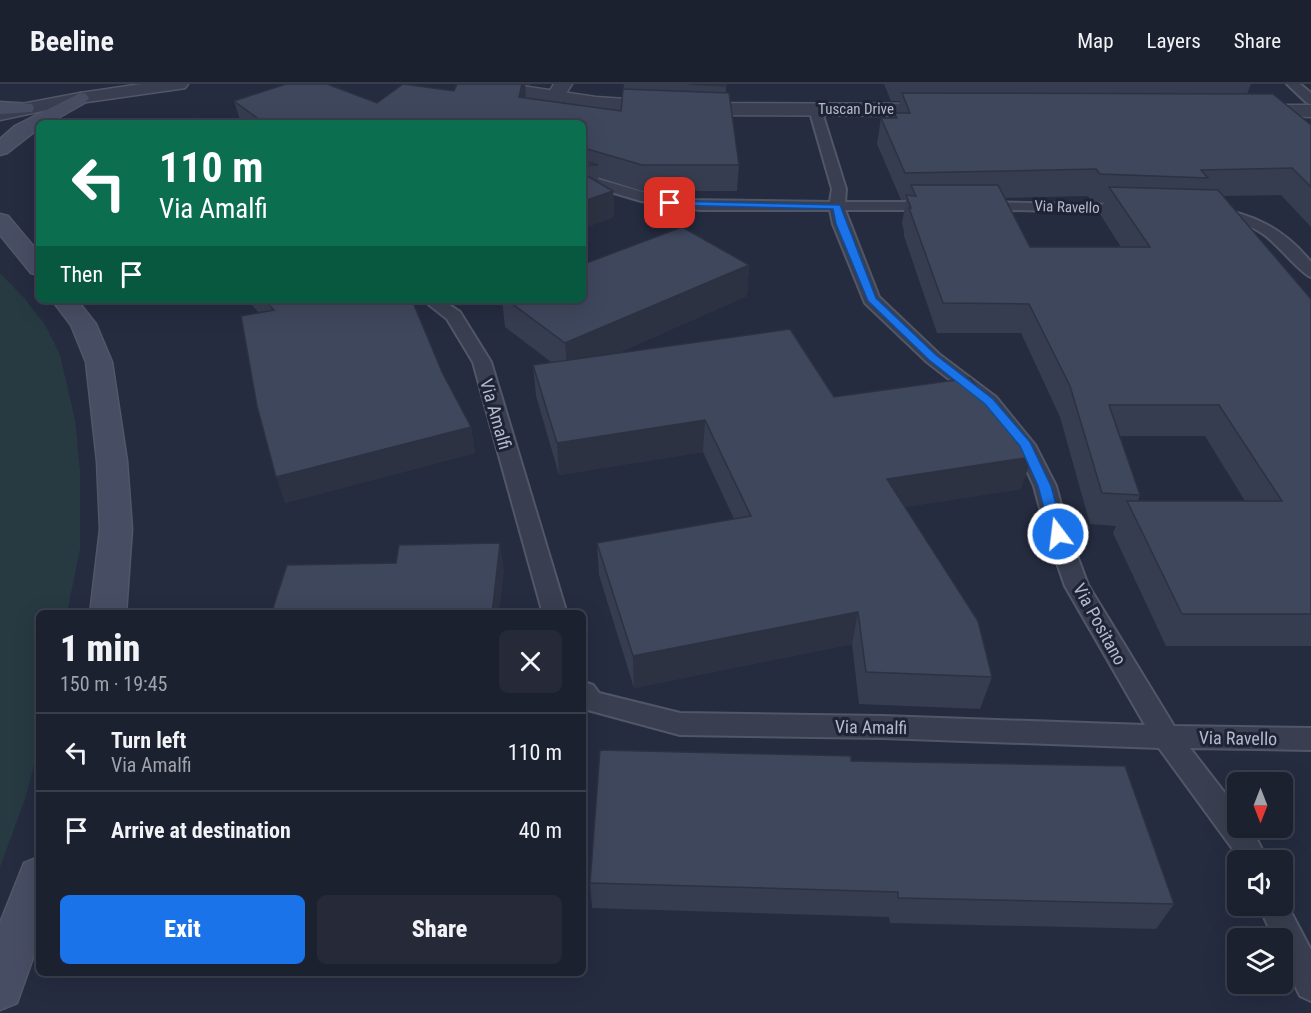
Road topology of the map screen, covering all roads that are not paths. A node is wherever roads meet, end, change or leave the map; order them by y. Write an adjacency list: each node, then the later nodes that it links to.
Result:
1 (476, 84): 4 (street, Tuscan Drive)
2 (1293, 84): 6 (lane)
3 (168, 85): 5 (street)
4 (559, 91): 7 (street, Tuscan Drive)
5 (80, 98): 9 (street); 14 (main road)
6 (1311, 100)
7 (813, 101): 10 (street, Tuscan Drive); 18 (lane, Via Positano)
8 (0, 108): 9 (main road)
9 (25, 108): 13 (street)
10 (957, 110)
11 (1228, 111): 12 (street)
12 (1311, 111)
13 (0, 114)
14 (40, 120)
15 (36, 122): 16 (main road)
16 (0, 149)
17 (586, 180): 18 (lane)
18 (837, 207): 19 (lane, Via Ravello); 29 (lane, Via Positano)
19 (1143, 210)
20 (1191, 211): 23 (lane)
21 (0, 221): 22 (main road)
22 (36, 264)
23 (1311, 272)
24 (66, 303): 26 (main road)
25 (435, 303): 27 (lane, Via Amalfi)
26 (108, 610)
27 (554, 610)
28 (586, 695): 29 (lane, Via Amalfi)
29 (1166, 737): 30 (lane, Via Ravello); 31 (lane, Via Positano)
30 (1311, 739)
31 (1248, 850)
32 (36, 885): 35 (main road)
33 (1279, 916): 34 (lane)
34 (1311, 985)
35 (0, 987)

